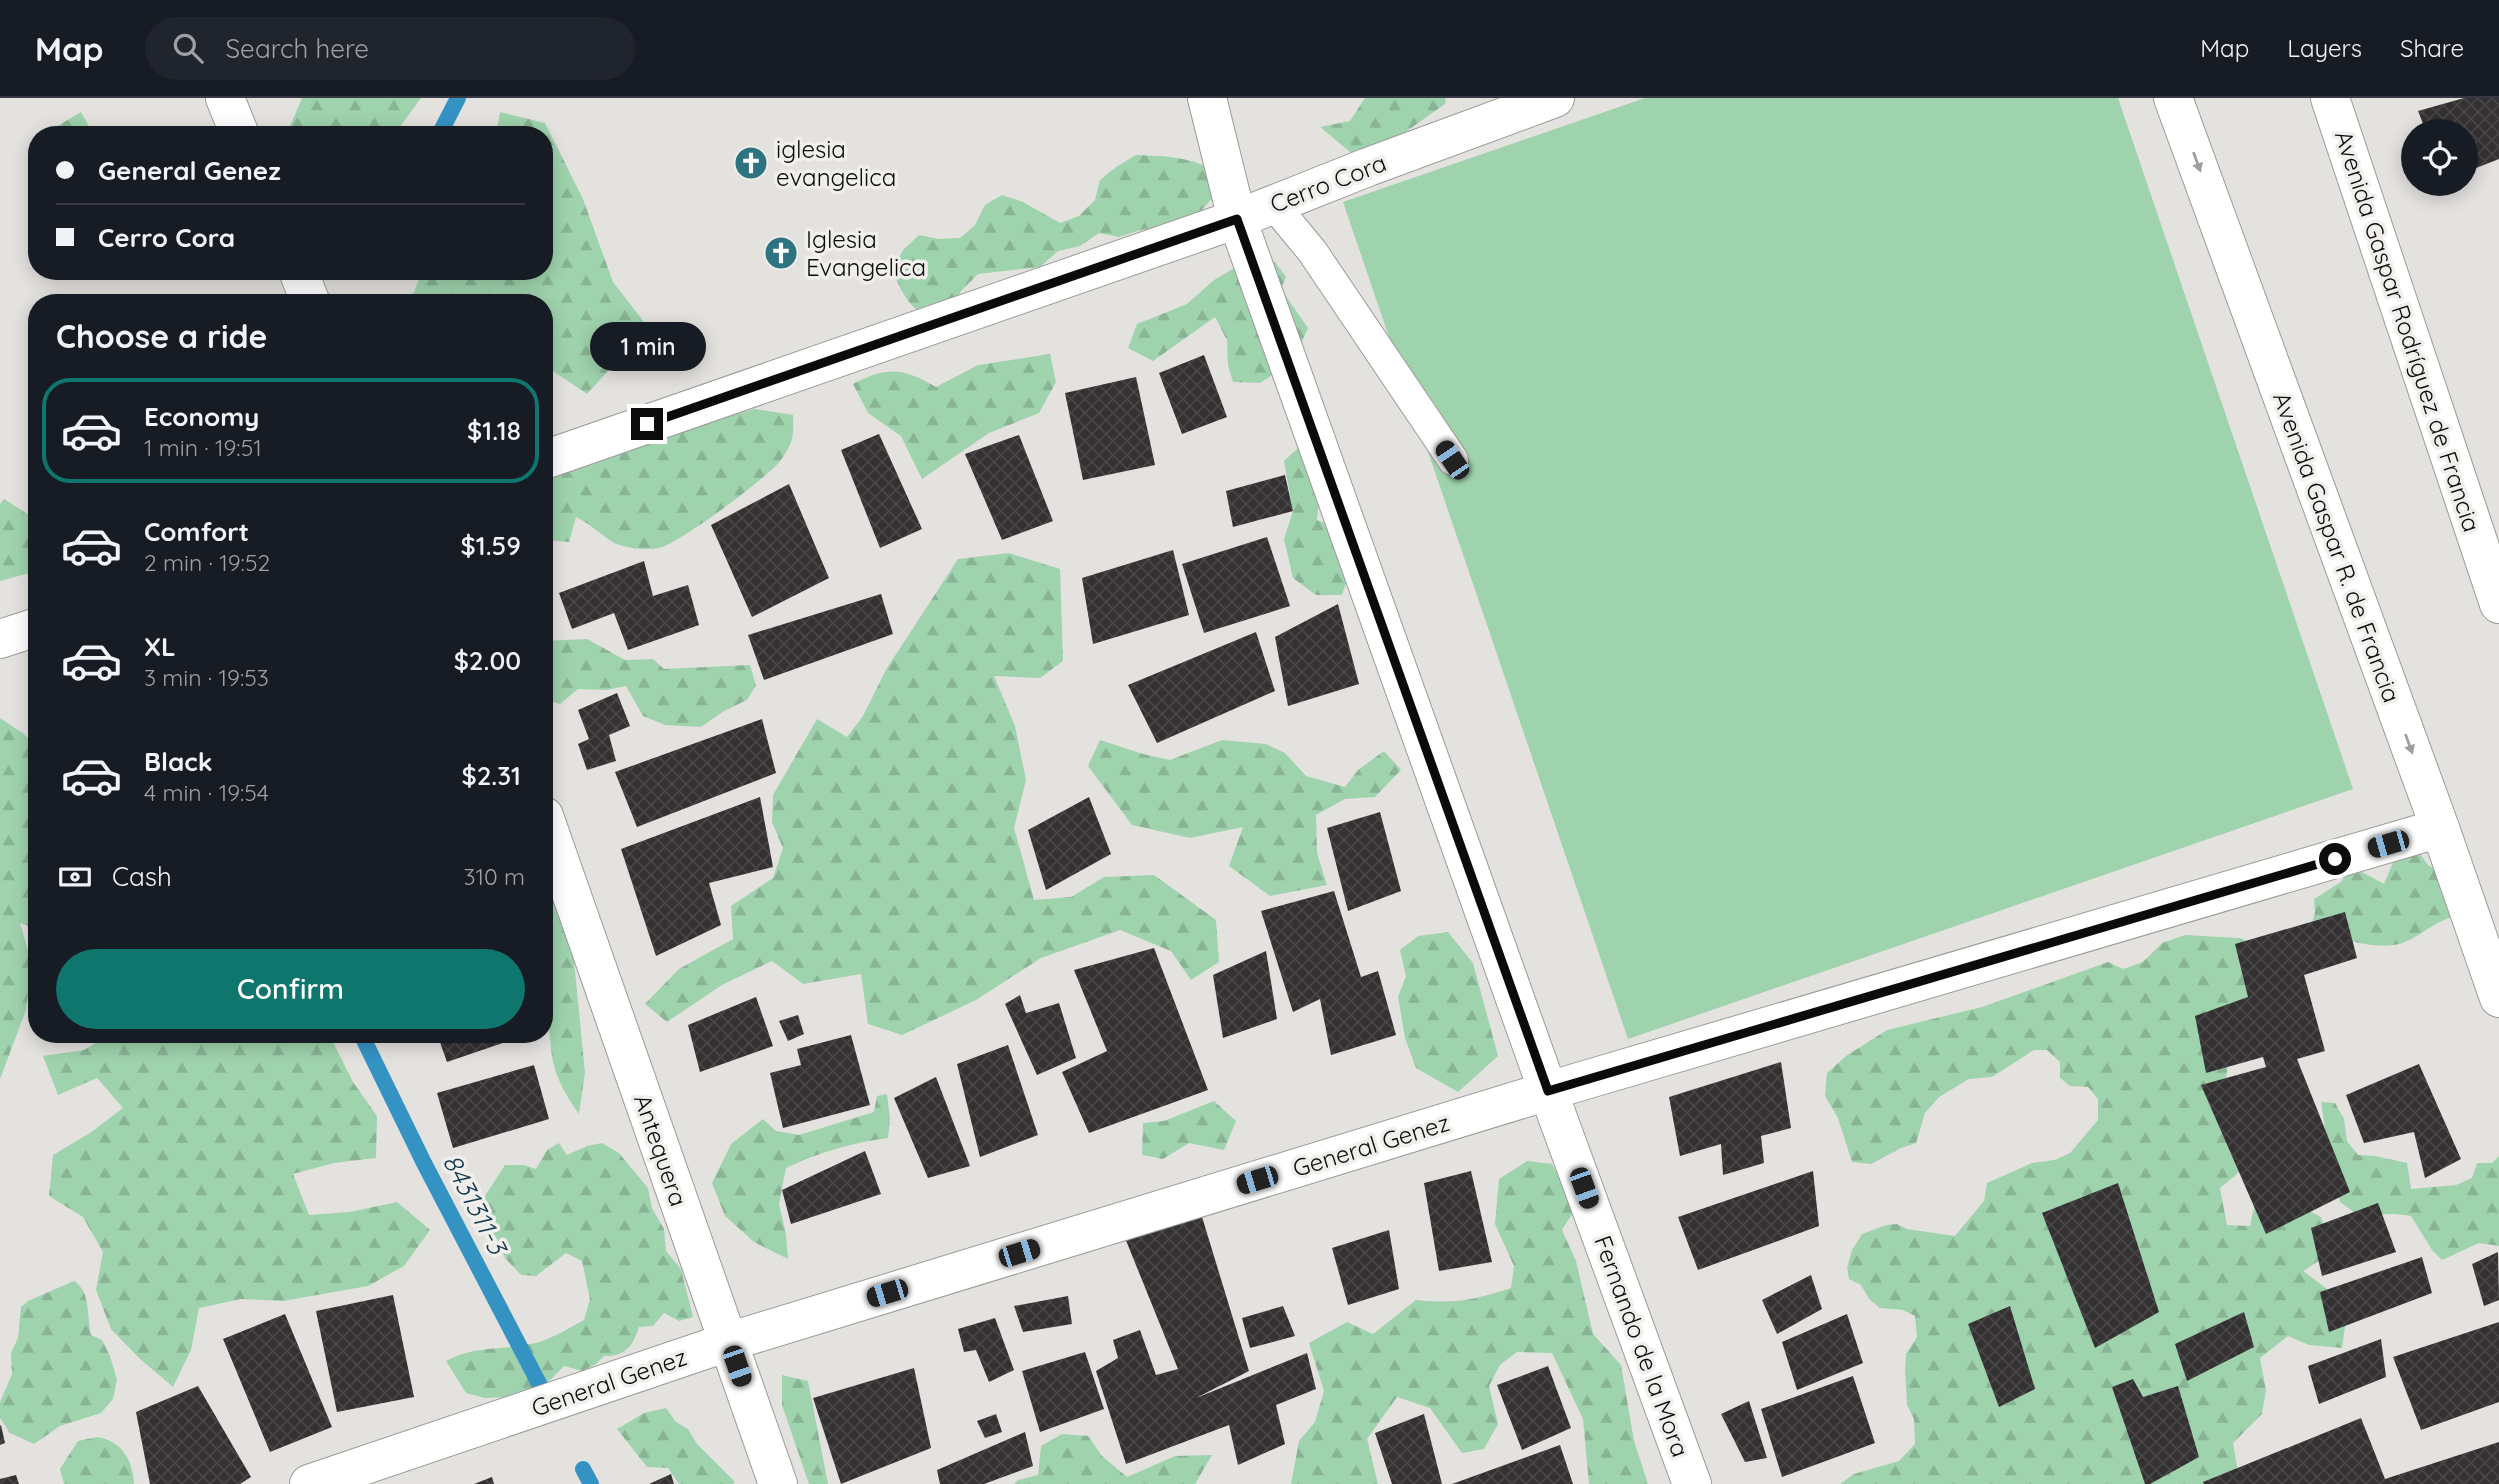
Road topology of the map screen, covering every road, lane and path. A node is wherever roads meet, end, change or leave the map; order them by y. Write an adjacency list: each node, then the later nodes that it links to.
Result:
1 (225, 98): 6 (street)
2 (1207, 98): 8 (street, Fernando de la Mora)
3 (1555, 98): 7 (street, Cerro Cora)
4 (2173, 98): 14 (street, Avenida Gaspar R. de Francia, one-way to 14)
5 (2330, 98): 11 (street, Avenida Gaspar Rodríguez de Francia)
6 (236, 126)
7 (1273, 204): 8 (street, Cerro Cora); 10 (lane)
8 (1237, 219): 9 (street, Cerro Cora); 17 (street, Fernando de la Mora)
9 (553, 457)
10 (1452, 460)
11 (2499, 604)
12 (28, 630): 13 (street)
13 (0, 639)
14 (2440, 828): 16 (street, Avenida Gaspar R. de Francia); 17 (street, General Genez)
15 (553, 842): 18 (street, Antequera)
16 (2499, 998)
17 (1548, 1091): 18 (street, General Genez); 21 (street, Fernando de la Mora)
18 (728, 1342): 19 (street, General Genez); 20 (street, Antequera)
19 (309, 1484)
20 (778, 1484)
21 (1692, 1484)

